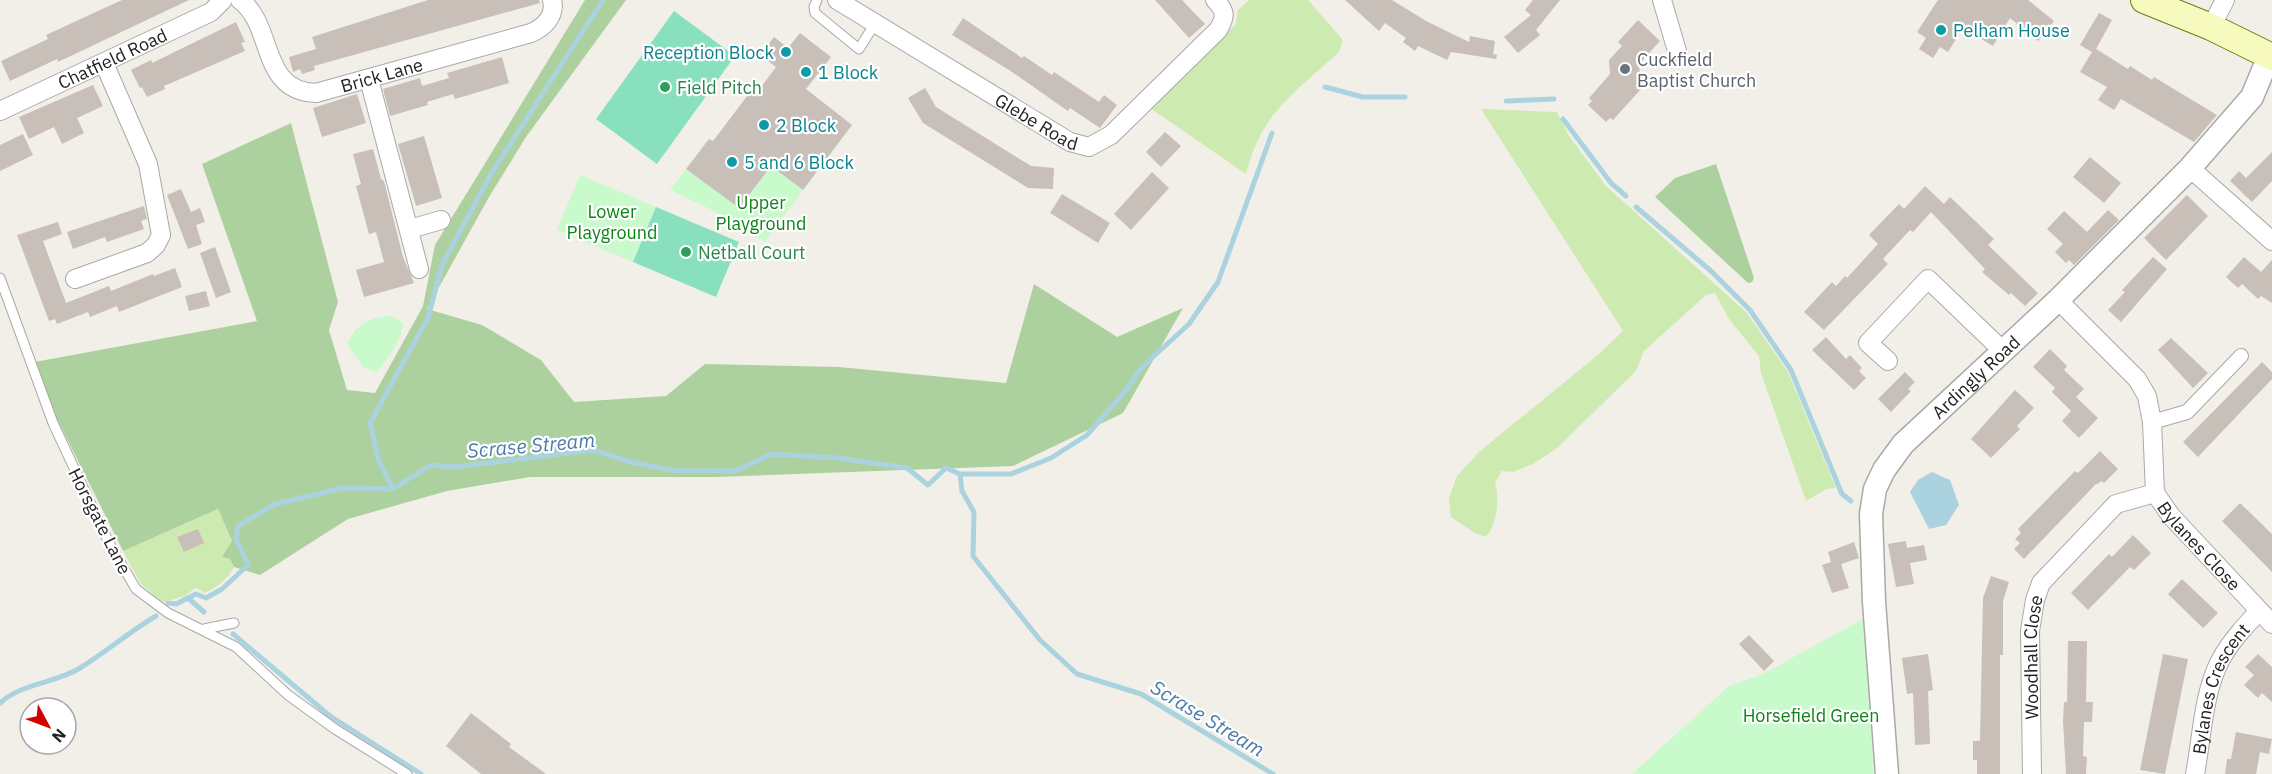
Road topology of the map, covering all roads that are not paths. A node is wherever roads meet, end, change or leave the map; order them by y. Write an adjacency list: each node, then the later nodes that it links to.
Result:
1 (223, 0): 14 (street, Chatfield Road)
2 (240, 0): 15 (street, Brick Lane)
3 (552, 0): 15 (street, Brick Lane)
4 (817, 0): 10 (lane)
5 (837, 0): 10 (street, Glebe Road)
6 (1215, 0): 10 (street, Glebe Road)
7 (1662, 0): 12 (street)
8 (2144, 0): 11 (main road)
9 (2225, 0): 11 (street)
10 (874, 25)
11 (2211, 27): 13 (main road)
12 (1677, 51)
13 (2271, 57): 17 (street, Ardingly Road)
14 (104, 63): 16 (street, Chatfield Road); 23 (street)
15 (369, 79): 19 (street)
16 (0, 111)
17 (2190, 168): 20 (street); 24 (street, Ardingly Road)
18 (441, 220): 19 (street)
19 (410, 229): 21 (street)
20 (2272, 241)
21 (419, 269)
22 (0, 278): 32 (lane, Horsgate Lane)
23 (75, 279)
24 (2058, 300): 25 (street, Ardingly Road); 28 (street, Bylanes Close)
25 (2003, 351): 27 (street); 34 (street, Ardingly Road)
26 (2241, 356): 28 (street)
27 (1888, 361)
28 (2152, 422): 29 (street, Bylanes Close)
29 (2155, 493): 30 (street, Bylanes Close); 35 (street, Woodhall Close)
30 (2265, 617): 36 (street, Bylanes Crescent)
31 (234, 622): 32 (lane)
32 (204, 629): 33 (lane, Horsgate Lane)
33 (407, 774)
34 (1887, 774)
35 (2032, 774)
36 (2195, 774)

